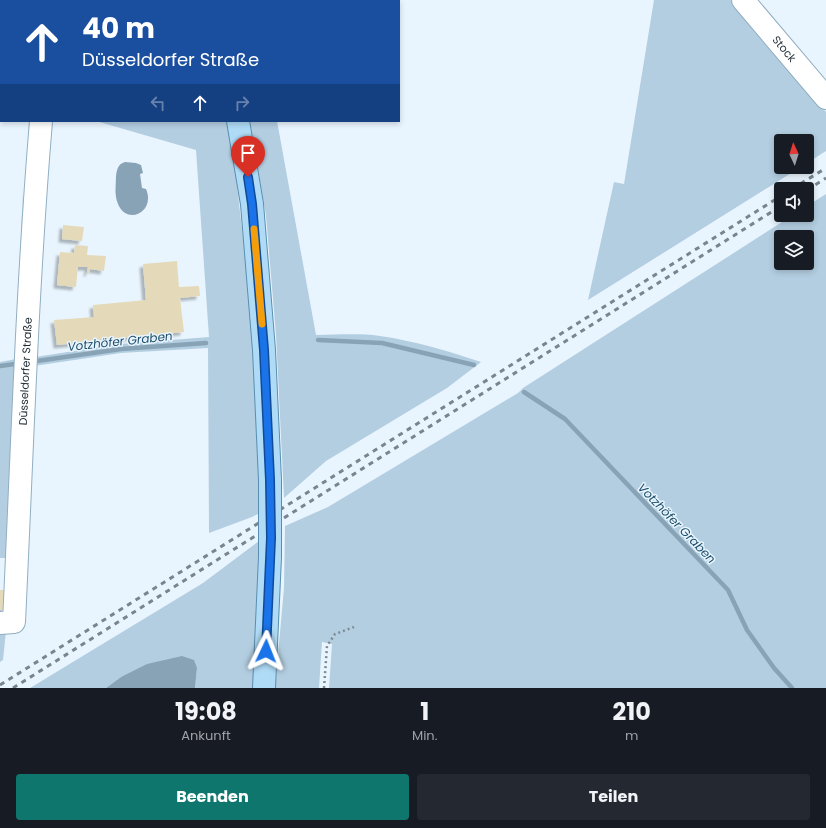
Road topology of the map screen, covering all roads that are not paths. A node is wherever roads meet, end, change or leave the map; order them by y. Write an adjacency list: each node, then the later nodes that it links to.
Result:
1 (743, 0): 2 (street, Stock)
2 (826, 98)
3 (41, 122): 5 (street, Düsseldorfer Straße)
4 (238, 122): 6 (main road, bridge)
5 (7, 623)
6 (264, 688)

